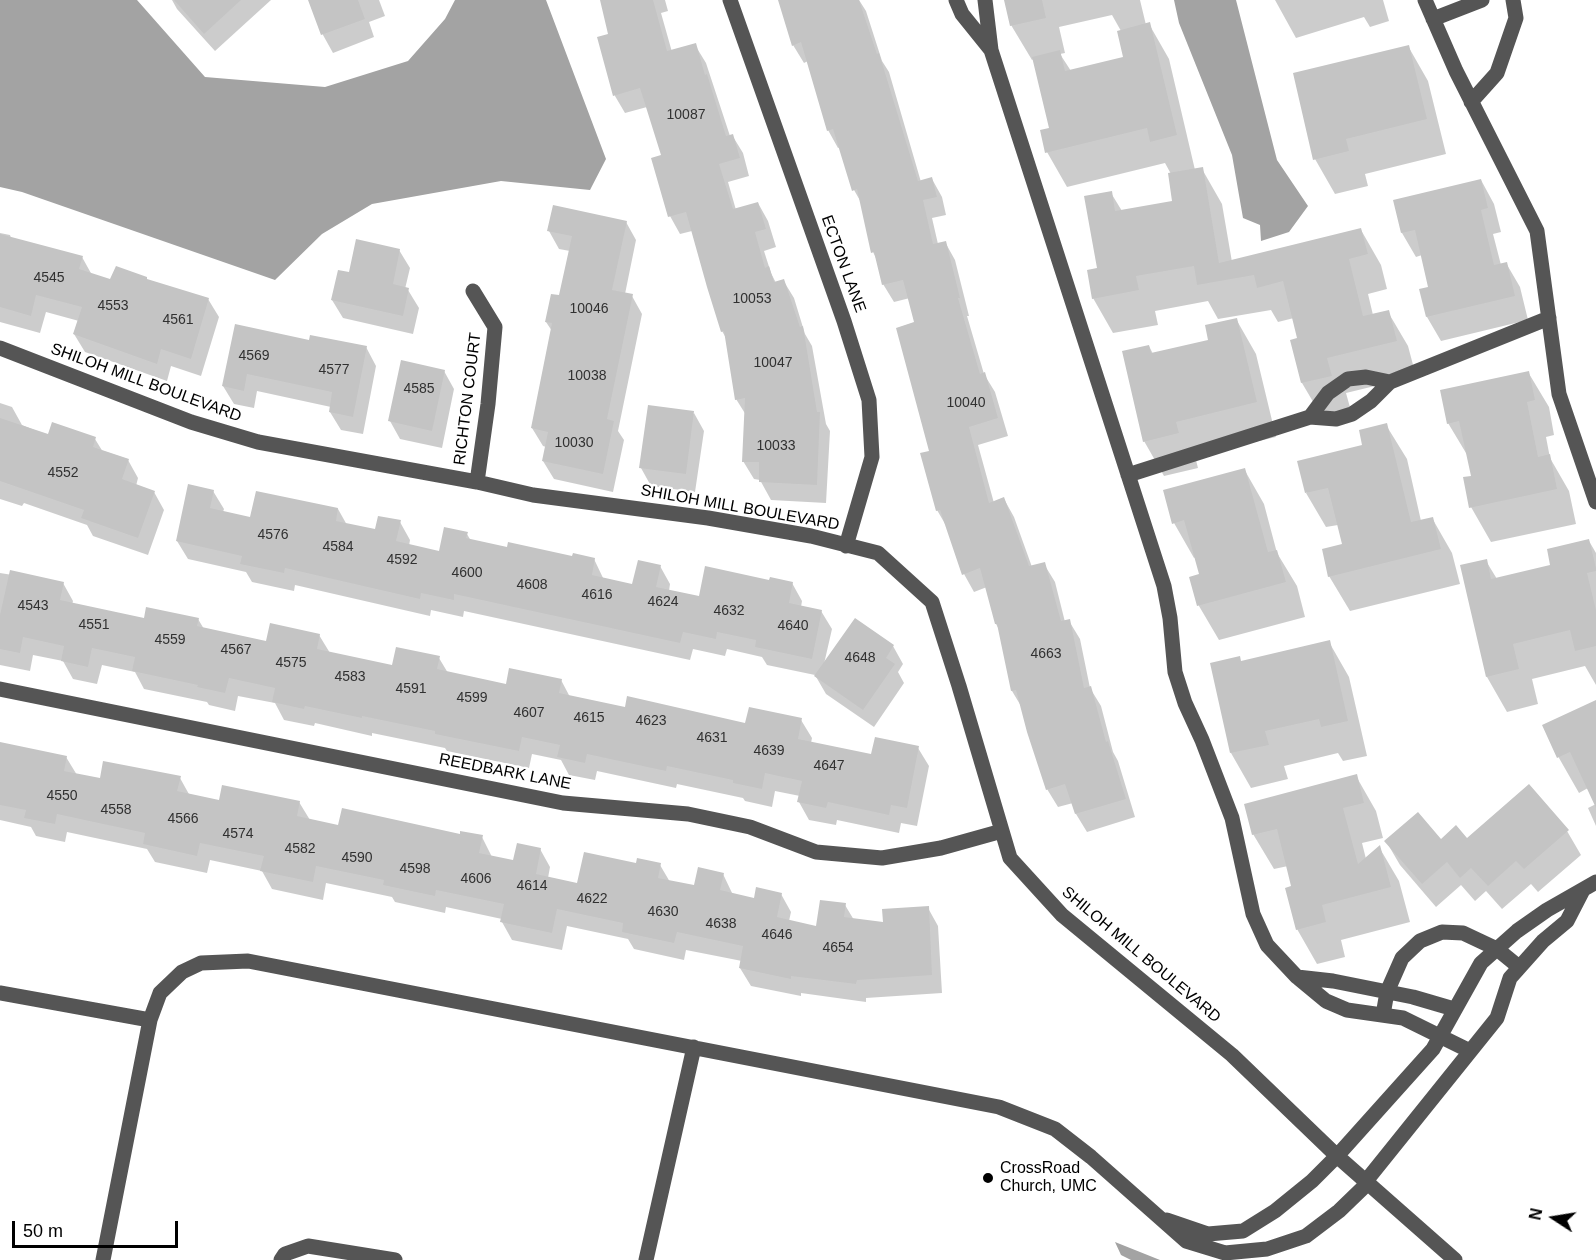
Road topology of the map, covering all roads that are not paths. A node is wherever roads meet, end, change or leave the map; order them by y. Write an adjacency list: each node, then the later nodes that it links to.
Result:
1 (730, 0): 18 (street, ECTON LANE)
2 (956, 0): 8 (street)
3 (985, 0): 8 (street)
4 (1425, 0): 7 (street)
5 (1482, 0): 7 (street)
6 (1513, 0): 9 (street)
7 (1433, 19): 9 (street)
8 (991, 50): 15 (street)
9 (1471, 102): 11 (street)
10 (473, 291): 16 (street, RICHTON COURT)
11 (1549, 318): 13 (street); 17 (street)
12 (0, 348): 16 (street, SHILOH MILL BOULEVARD)
13 (1390, 382): 14 (street); 14 (street)
14 (1310, 417): 15 (street)
15 (1128, 475): 24 (street)
16 (477, 482): 18 (street, SHILOH MILL BOULEVARD)
17 (1596, 502)
18 (846, 546): 20 (street, SHILOH MILL BOULEVARD)
19 (0, 689): 20 (street, REEDBARK LANE)
20 (1002, 831): 33 (street, SHILOH MILL BOULEVARD)
21 (1589, 886): 22 (street); 23 (street)
22 (1497, 949): 23 (street); 25 (street); 27 (street)
23 (1519, 967): 32 (street)
24 (1297, 977): 25 (street); 28 (street)
25 (1387, 992): 27 (street); 28 (street)
26 (0, 993): 29 (street)
27 (1454, 1009): 30 (street)
28 (1383, 1015): 30 (street)
29 (150, 1020): 31 (street); 36 (street)
30 (1440, 1036): 32 (street); 33 (street)
31 (694, 1047): 35 (street); 39 (street)
32 (1470, 1050): 34 (street)
33 (1337, 1156): 34 (street, SHILOH MILL BOULEVARD); 35 (street)
34 (1367, 1182): 35 (street); 40 (street, SHILOH MILL BOULEVARD)
35 (1160, 1218)
36 (103, 1260)
37 (281, 1260): 38 (street)
38 (395, 1260)
39 (646, 1260)
40 (1455, 1260)

